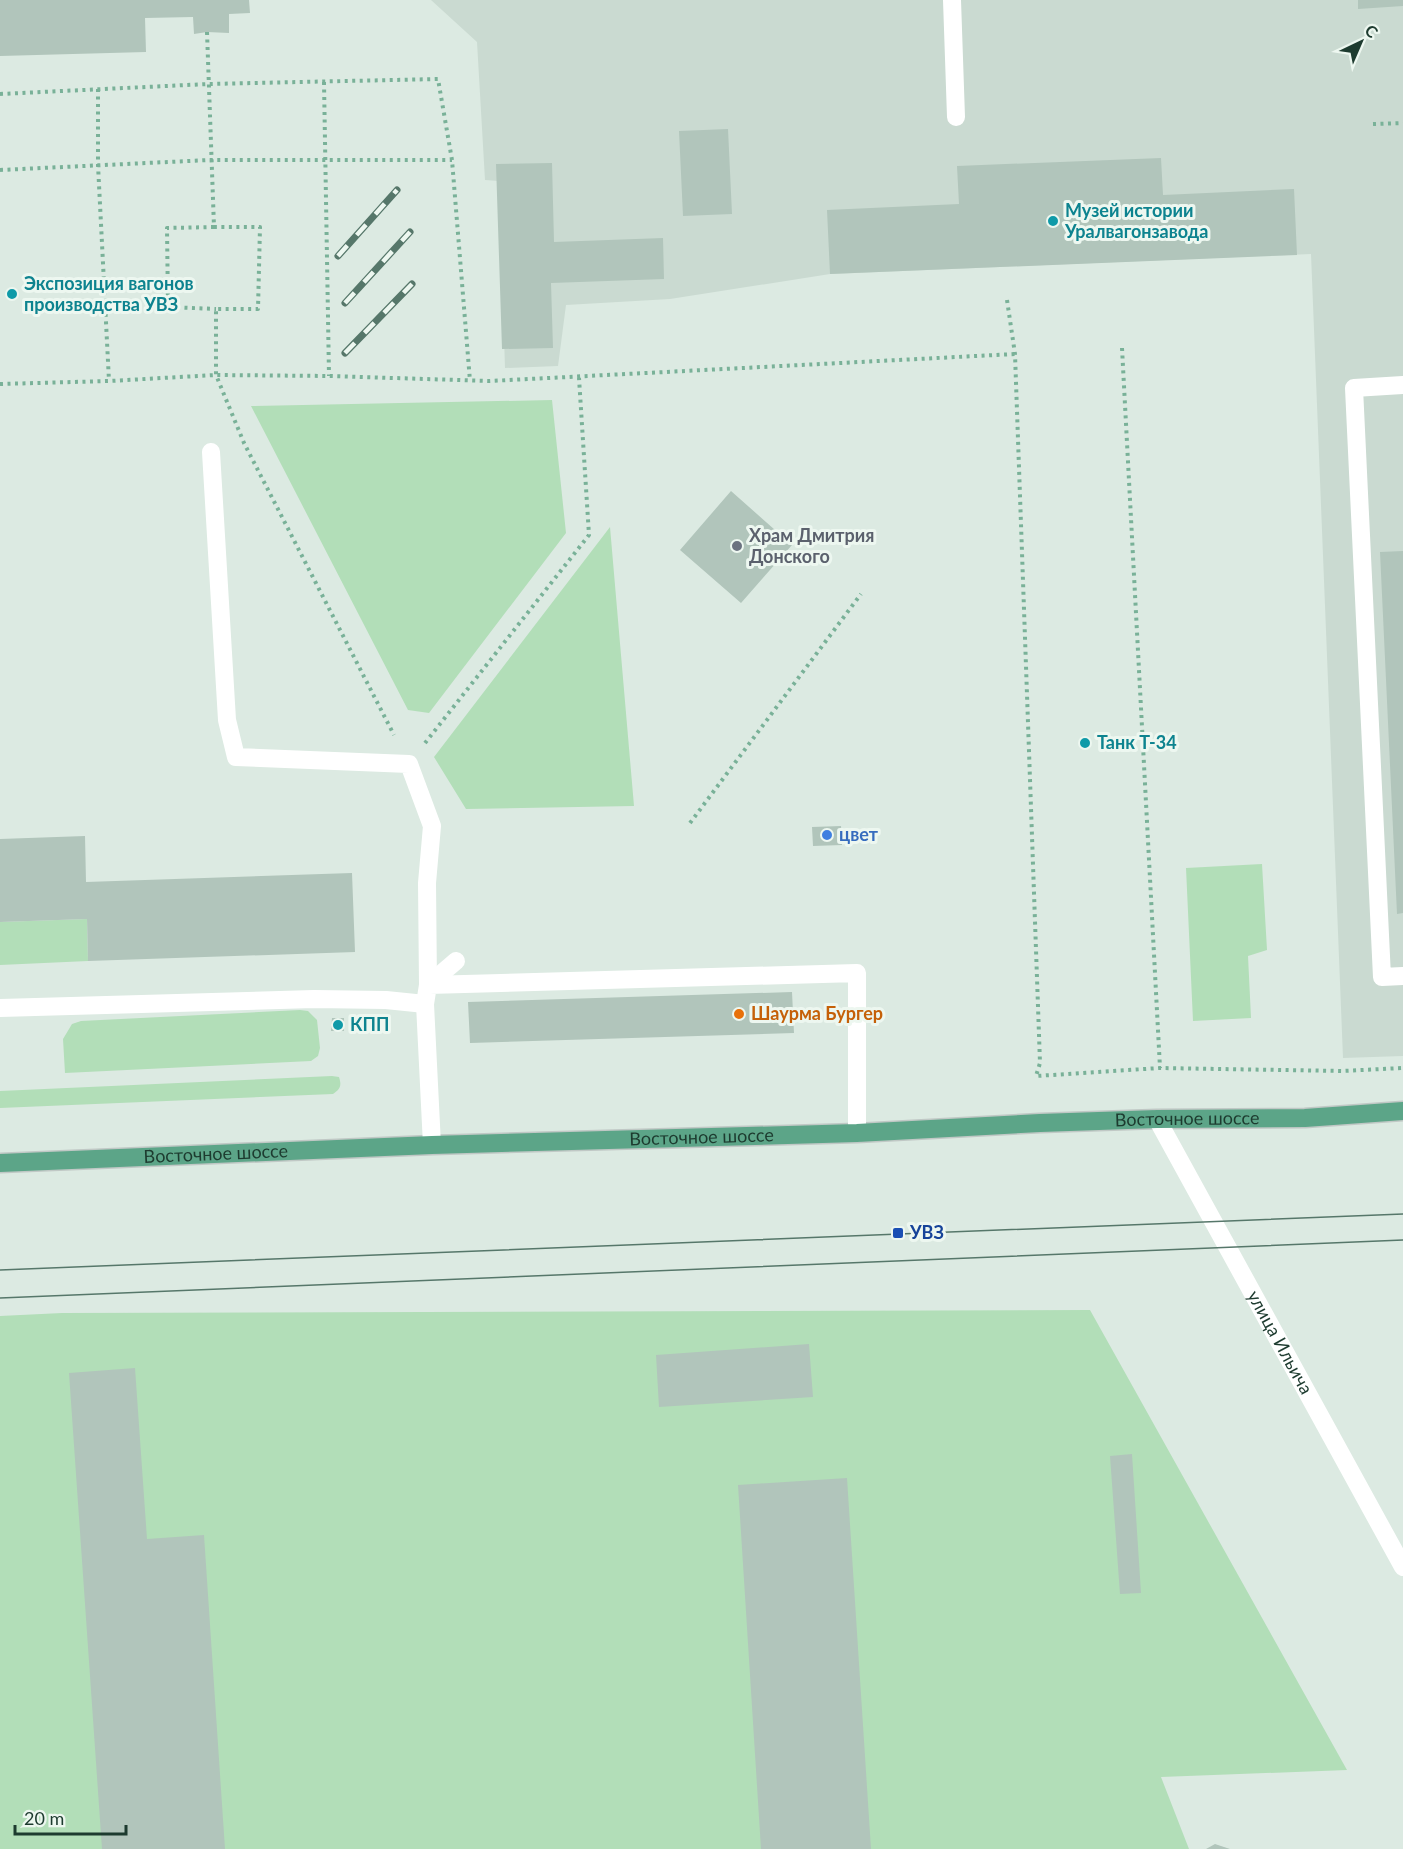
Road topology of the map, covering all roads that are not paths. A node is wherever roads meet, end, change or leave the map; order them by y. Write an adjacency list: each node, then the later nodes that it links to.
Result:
1 (952, 0): 2 (street)
2 (956, 117)
3 (1403, 385): 6 (street)
4 (211, 452): 7 (street)
5 (456, 961): 7 (street)
6 (1403, 976)
7 (428, 985): 8 (street); 12 (street)
8 (425, 1004): 9 (street); 13 (street)
9 (0, 1008)
10 (1403, 1111): 11 (main road, Восточное шоссе)
11 (1157, 1119): 12 (main road, Восточное шоссе); 15 (street, улица Ильича)
12 (857, 1133): 13 (main road, Восточное шоссе)
13 (432, 1145): 14 (main road, Восточное шоссе)
14 (0, 1163)
15 (1403, 1567)

